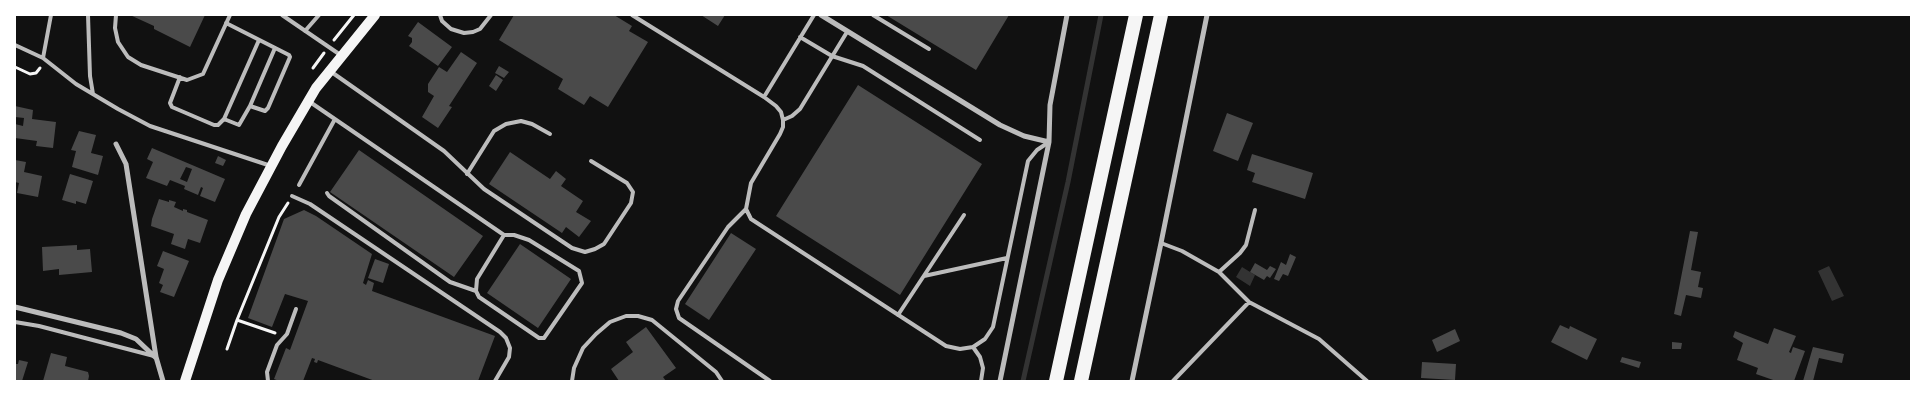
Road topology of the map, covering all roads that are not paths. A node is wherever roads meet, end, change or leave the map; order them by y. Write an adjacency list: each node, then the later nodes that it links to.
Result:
1 (51, 15): 29 (lane)
2 (88, 15): 32 (lane)
3 (116, 15): 31 (lane)
4 (230, 15): 19 (lane)
5 (282, 15): 20 (lane)
6 (319, 15): 20 (lane)
7 (367, 15): 27 (main road)
8 (374, 15): 27 (main road)
9 (440, 15): 10 (lane)
10 (491, 15)
11 (632, 15): 33 (lane)
12 (814, 15): 22 (lane)
13 (821, 15): 21 (street)
14 (873, 15): 26 (lane)
15 (1067, 15): 41 (street)
16 (1136, 15): 74 (highway)
17 (1160, 15): 75 (highway)
18 (1206, 15): 53 (street)
19 (226, 23): 23 (lane); 31 (lane)
20 (305, 30): 27 (lane)
21 (847, 32): 28 (lane); 41 (street)
22 (800, 38): 28 (lane); 33 (lane)
23 (259, 40): 25 (lane); 36 (lane)
24 (15, 45): 29 (lane)
25 (275, 48): 35 (lane); 35 (lane)
26 (929, 49)
27 (344, 52): 30 (main road)
28 (832, 56): 38 (lane); 40 (lane)
29 (43, 58): 32 (lane)
30 (330, 70): 34 (main road); 45 (lane)
31 (180, 78): 36 (lane)
32 (93, 94): 44 (lane)
33 (764, 97): 38 (lane)
34 (309, 101): 37 (lane); 44 (main road)
35 (250, 106): 36 (lane)
36 (224, 119)
37 (336, 119): 46 (lane); 52 (lane)
38 (783, 120): 49 (lane)
39 (550, 134): 45 (lane)
40 (980, 140)
41 (1049, 142): 54 (lane); 73 (street)
42 (116, 144): 64 (street)
43 (591, 161): 45 (lane)
44 (272, 166): 66 (main road)
45 (466, 174)
46 (299, 185)
47 (327, 193): 57 (lane)
48 (292, 196): 68 (lane)
49 (746, 209): 61 (lane); 71 (lane)
50 (1255, 210): 55 (lane)
51 (964, 215): 56 (lane)
52 (504, 235): 57 (lane); 57 (lane)
53 (1161, 243): 55 (lane); 76 (street)
54 (1007, 258): 56 (lane); 63 (lane)
55 (1219, 272): 58 (lane)
56 (923, 277): 61 (lane)
57 (476, 290)
58 (1249, 302): 77 (lane); 78 (lane)
59 (15, 306): 64 (street)
60 (296, 309): 67 (lane)
61 (898, 315): 63 (lane)
62 (15, 322): 64 (lane)
63 (973, 347): 72 (lane)
64 (156, 357): 65 (street)
65 (163, 381)
66 (185, 381)
67 (268, 381)
68 (495, 381)
69 (572, 381): 70 (lane)
70 (722, 381)
71 (770, 381)
72 (981, 381)
73 (1000, 381)
74 (1056, 381)
75 (1081, 381)
76 (1132, 381)
77 (1173, 381)
78 (1366, 381)

